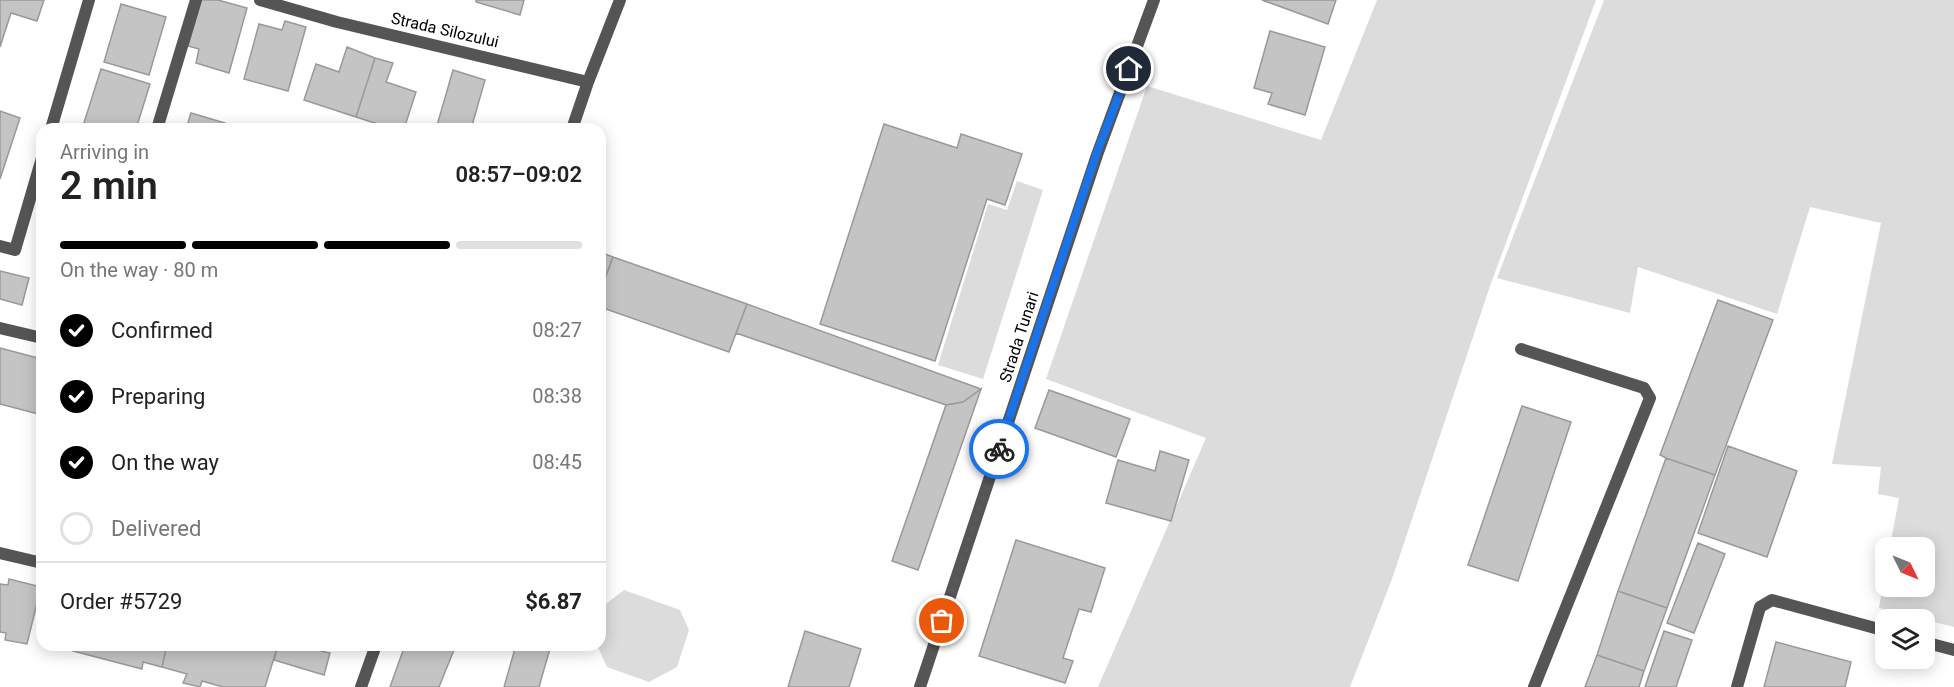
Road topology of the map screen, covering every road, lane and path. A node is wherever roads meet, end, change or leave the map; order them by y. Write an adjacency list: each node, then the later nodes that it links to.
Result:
1 (88, 0): 7 (street)
2 (196, 0): 8 (street)
3 (260, 0): 6 (street, Strada Silozului)
4 (620, 0): 6 (street)
5 (1154, 0): 22 (street, Strada Tunari)
6 (588, 82): 9 (street)
7 (53, 123)
8 (159, 123)
9 (574, 123)
10 (36, 180): 11 (street)
11 (0, 246)
12 (0, 328): 13 (street)
13 (36, 337)
14 (1521, 349): 23 (street)
15 (0, 553): 16 (street)
16 (36, 562)
17 (1875, 628): 24 (street)
18 (1935, 645): 19 (street)
19 (1954, 650)
20 (374, 651): 21 (street)
21 (361, 687)
22 (920, 687)
23 (1534, 687)
24 (1737, 687)

